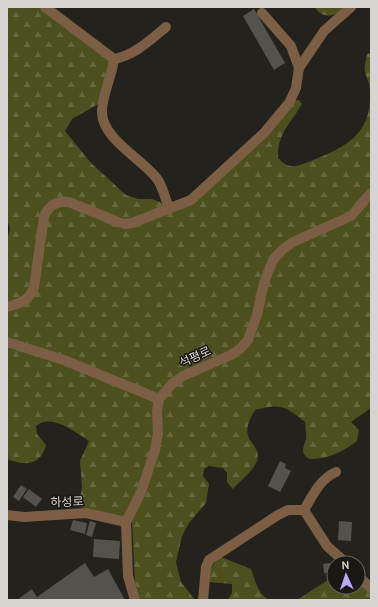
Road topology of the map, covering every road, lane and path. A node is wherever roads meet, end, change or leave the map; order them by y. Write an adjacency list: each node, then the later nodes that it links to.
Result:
1 (45, 7): 5 (street)
2 (351, 7): 6 (street)
3 (262, 13): 6 (street)
4 (166, 27): 5 (street)
5 (114, 59): 8 (street)
6 (299, 68): 8 (street)
7 (371, 193): 11 (street, 석평로)
8 (169, 209): 9 (street)
9 (7, 307)
10 (7, 342): 11 (street)
11 (159, 399): 15 (street)
12 (336, 472): 13 (street)
13 (304, 510): 16 (street); 18 (street)
14 (7, 515): 15 (street, 하성로)
15 (126, 522): 17 (street)
16 (337, 555)
17 (135, 600)
18 (203, 600)

